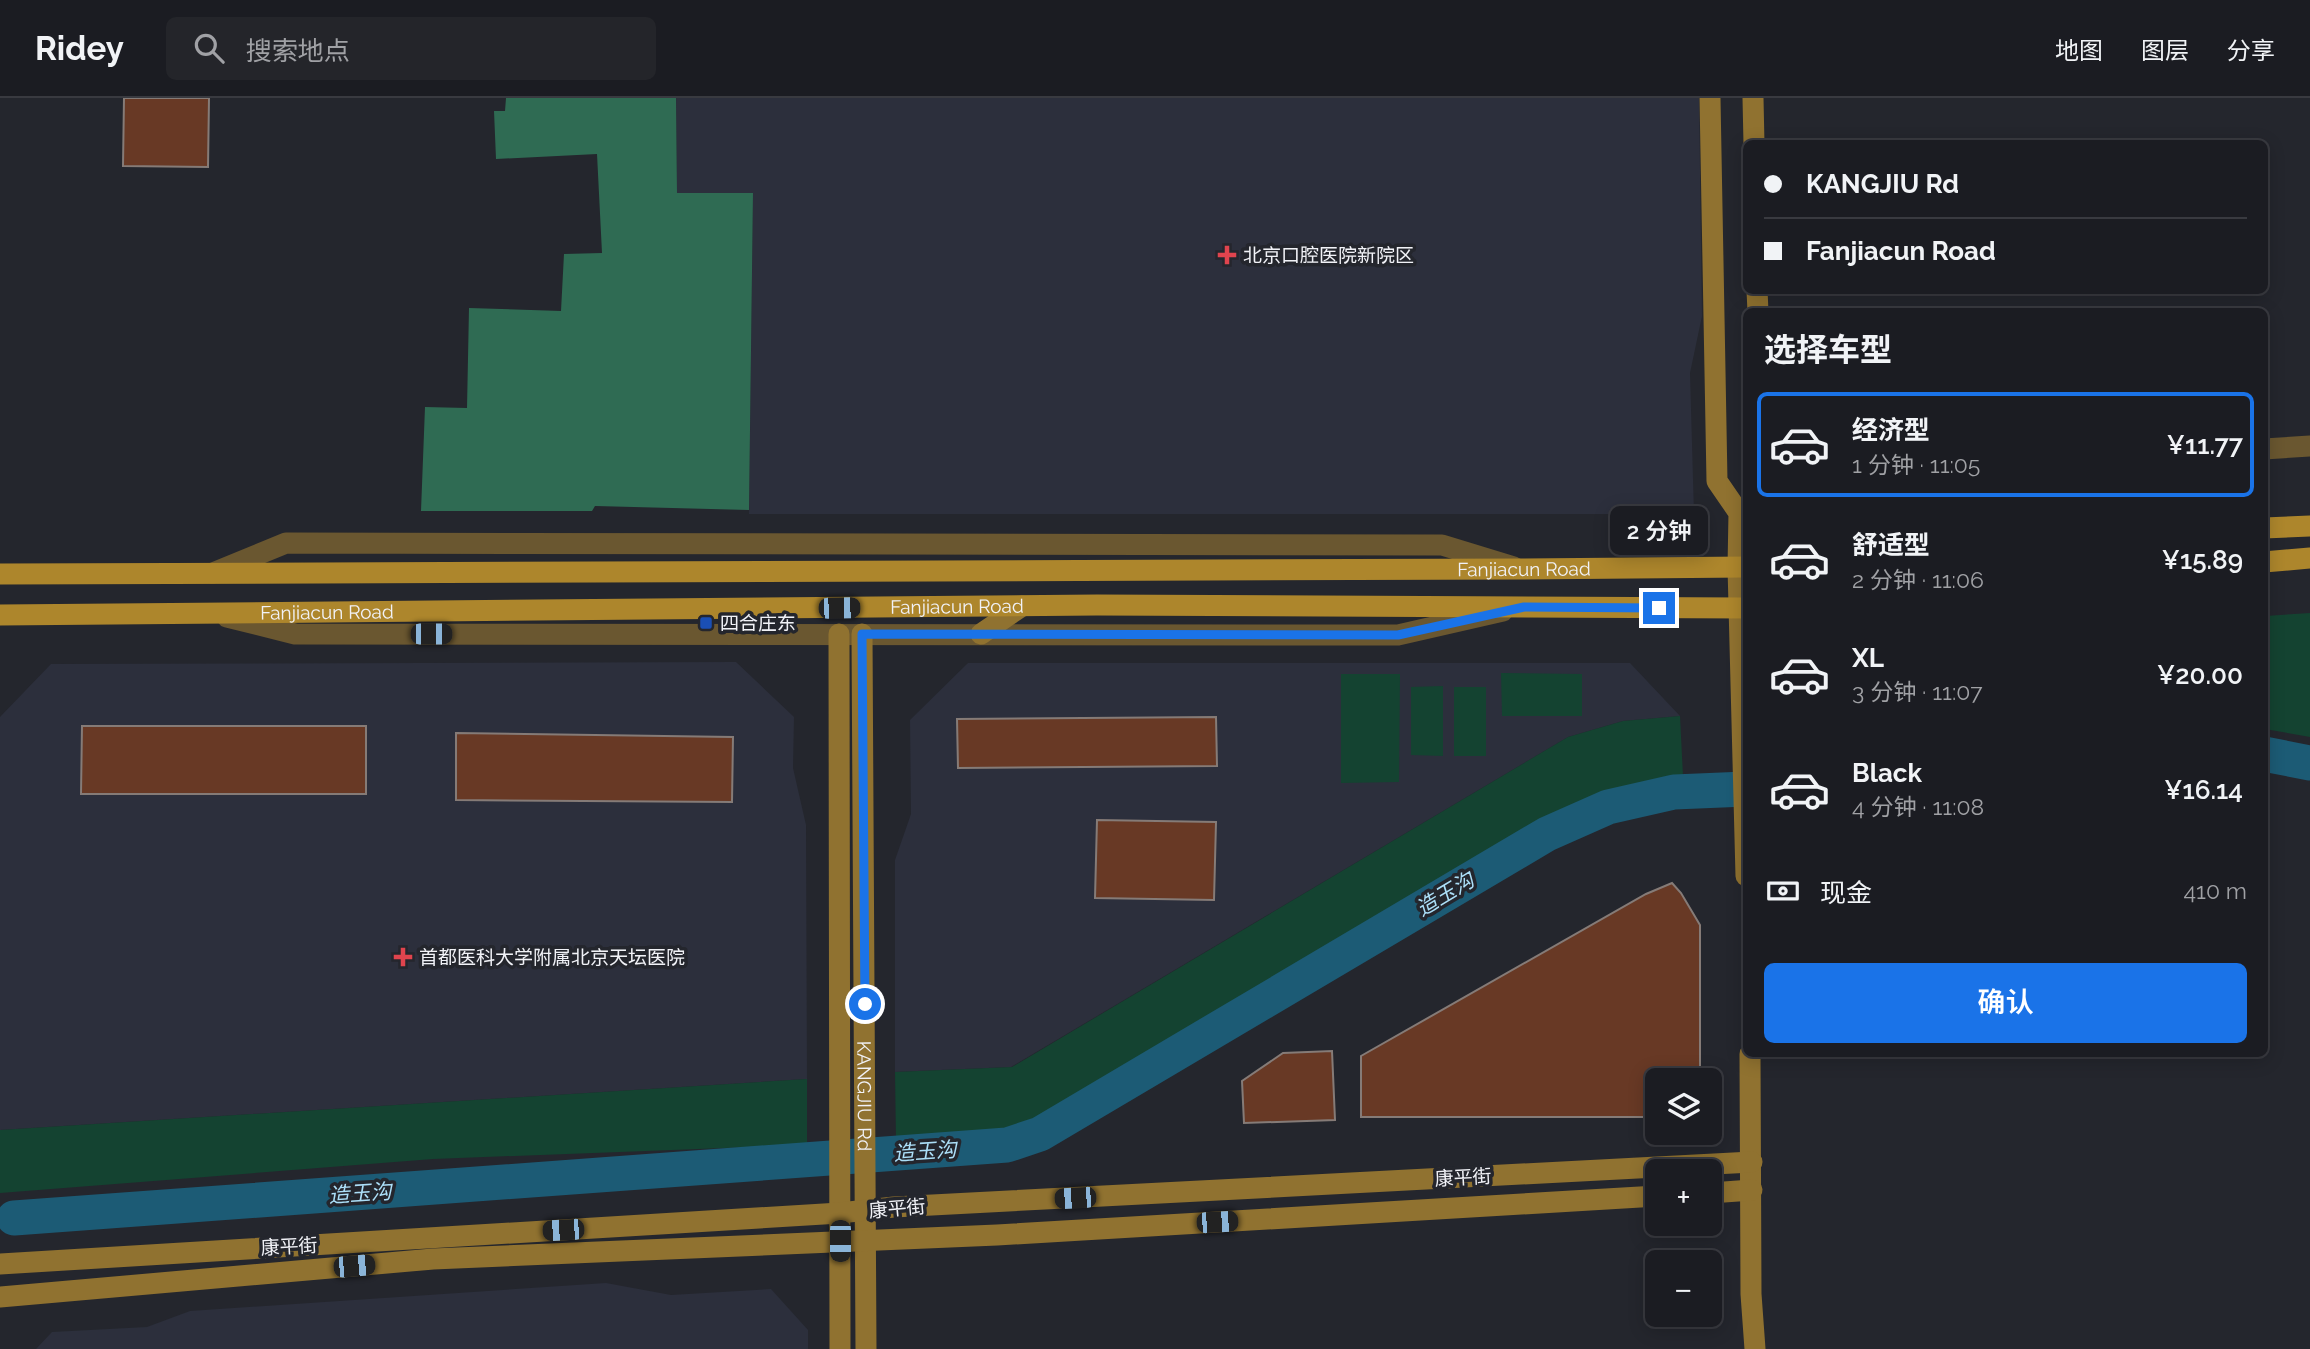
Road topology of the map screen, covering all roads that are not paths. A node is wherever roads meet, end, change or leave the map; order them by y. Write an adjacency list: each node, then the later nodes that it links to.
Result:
1 (1710, 98): 6 (street)
2 (1753, 98): 3 (street)
3 (1754, 140)
4 (2310, 446): 5 (street)
5 (2268, 449)
6 (1743, 508): 11 (street)
7 (2310, 526): 8 (main road)
8 (2268, 528)
9 (2310, 558): 10 (main road)
10 (2268, 562)
11 (1742, 567): 12 (main road, Fanjiacun Road); 17 (street)
12 (1522, 569): 13 (main road, Fanjiacun Road); 13 (street)
13 (213, 573): 14 (main road, Fanjiacun Road)
14 (0, 574)
15 (1022, 606): 16 (main road, Fanjiacun Road); 18 (main road, Fanjiacun Road); 22 (street)
16 (1524, 607): 17 (main road, Fanjiacun Road); 22 (street)
17 (1743, 608)
18 (215, 614): 19 (main road, Fanjiacun Road); 20 (street)
19 (0, 615)
20 (839, 634): 21 (street); 23 (street, KANGJIU Rd)
21 (862, 634): 22 (street); 24 (street, KANGJIU Rd)
22 (981, 634)
23 (839, 690): 24 (street); 31 (street, KANGJIU Rd)
24 (862, 690): 30 (street, KANGJIU Rd)
25 (1750, 1057): 26 (street)
26 (1752, 1162): 27 (street); 30 (street, 康平街)
27 (1752, 1190): 28 (street); 38 (street)
28 (1722, 1192)
29 (1645, 1197): 32 (street, 康平街)
30 (866, 1211): 31 (street, 康平街); 32 (street, KANGJIU Rd)
31 (840, 1213): 33 (street, KANGJIU Rd); 34 (street, 康平街)
32 (866, 1240): 33 (street, 康平街); 37 (street, KANGJIU Rd)
33 (840, 1241): 35 (street, 康平街); 36 (street, KANGJIU Rd)
34 (0, 1264)
35 (0, 1297)
36 (840, 1349)
37 (866, 1349)
38 (1755, 1349)

